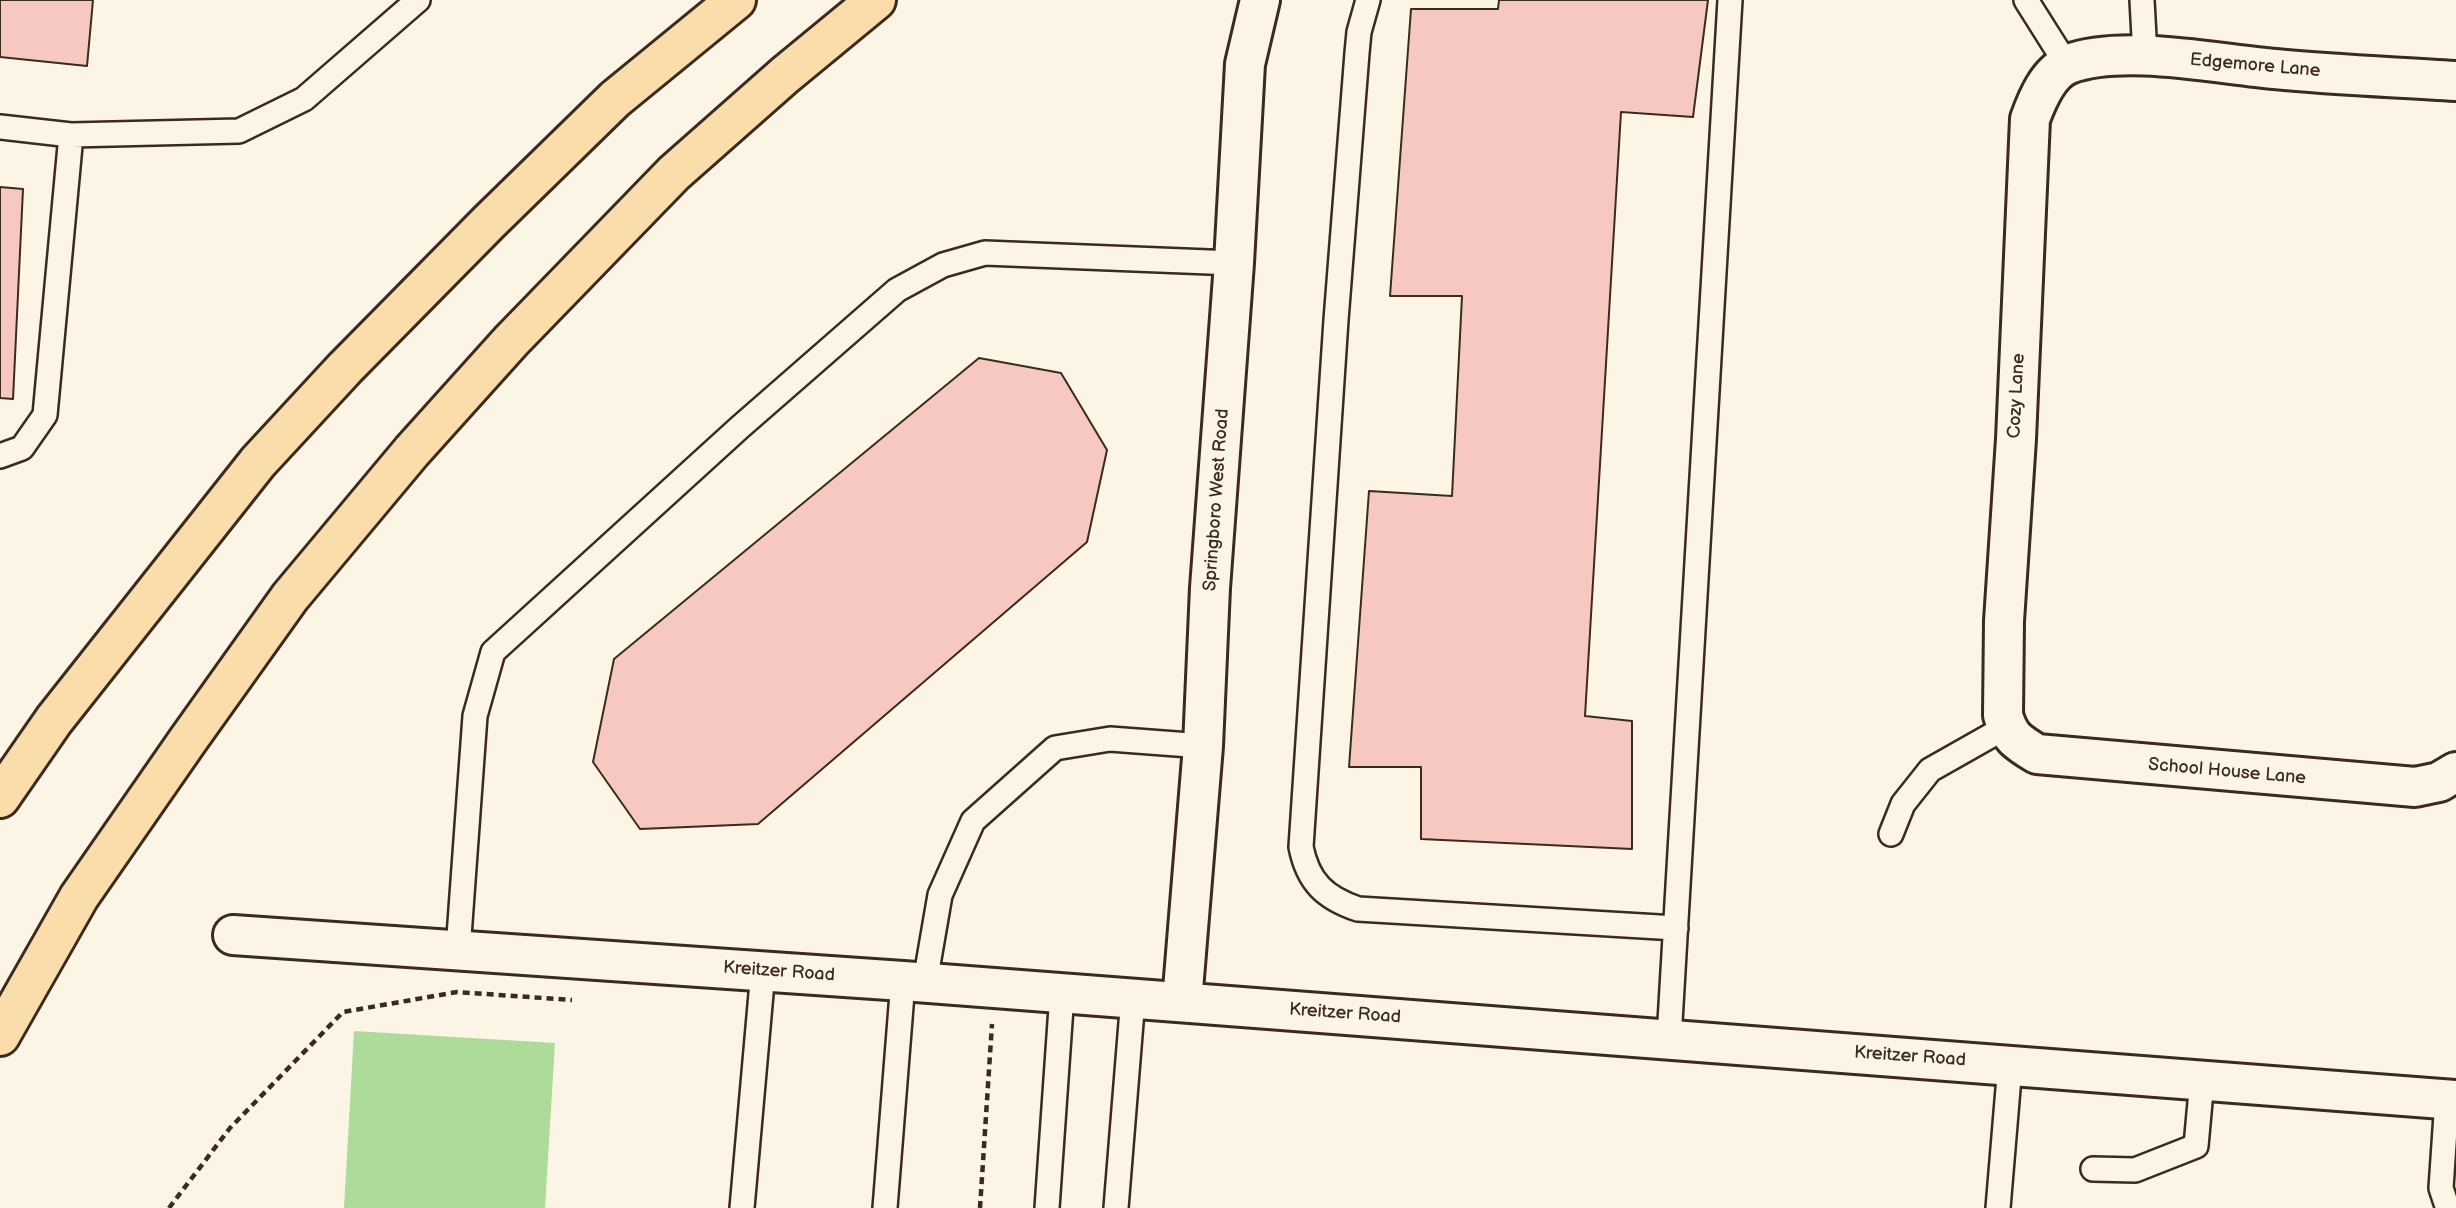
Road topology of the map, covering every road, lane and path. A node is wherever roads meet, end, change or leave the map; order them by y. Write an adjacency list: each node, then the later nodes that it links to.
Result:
1 (418, 0): 13 (lane)
2 (736, 0): 19 (highway)
3 (876, 0): 31 (highway)
4 (1260, 0): 14 (street, Springboro West Road)
5 (1368, 0): 21 (lane)
6 (1730, 0): 21 (lane)
7 (2026, 0): 10 (lane)
8 (2142, 0): 9 (lane)
9 (2145, 56): 10 (street, Edgemore Lane); 11 (street, Edgemore Lane)
10 (2062, 68): 16 (street, Cozy Lane)
11 (2456, 81)
12 (0, 127): 13 (lane)
13 (71, 135): 15 (lane)
14 (1234, 263): 17 (street, Springboro West Road); 23 (lane)
15 (0, 456)
16 (2006, 727): 18 (street, School House Lane); 20 (lane)
17 (1203, 746): 25 (lane); 30 (street, Springboro West Road)
18 (2456, 772)
19 (0, 798)
20 (1891, 834)
21 (1676, 928): 32 (lane)
22 (233, 935): 23 (street, Kreitzer Road)
23 (458, 950): 24 (street, Kreitzer Road)
24 (763, 971): 25 (street, Kreitzer Road); 38 (lane)
25 (914, 982): 26 (street, Kreitzer Road); 39 (lane)
26 (995, 988): 27 (street, Kreitzer Road); 40 (path)
27 (1062, 993): 28 (street, Kreitzer Road); 41 (lane)
28 (1133, 998): 30 (street, Kreitzer Road); 42 (lane)
29 (577, 1000): 37 (path)
30 (1182, 1002): 32 (street, Kreitzer Road)
31 (0, 1036)
32 (1669, 1039): 33 (street, Kreitzer Road)
33 (2010, 1065): 34 (street, Kreitzer Road); 43 (lane)
34 (2202, 1080): 35 (street, Kreitzer Road); 36 (lane)
35 (2451, 1100): 44 (lane)
36 (2093, 1169)
37 (169, 1208)
38 (742, 1208)
39 (886, 1208)
40 (980, 1208)
41 (1047, 1208)
42 (1116, 1208)
43 (1998, 1208)
44 (2451, 1208)

